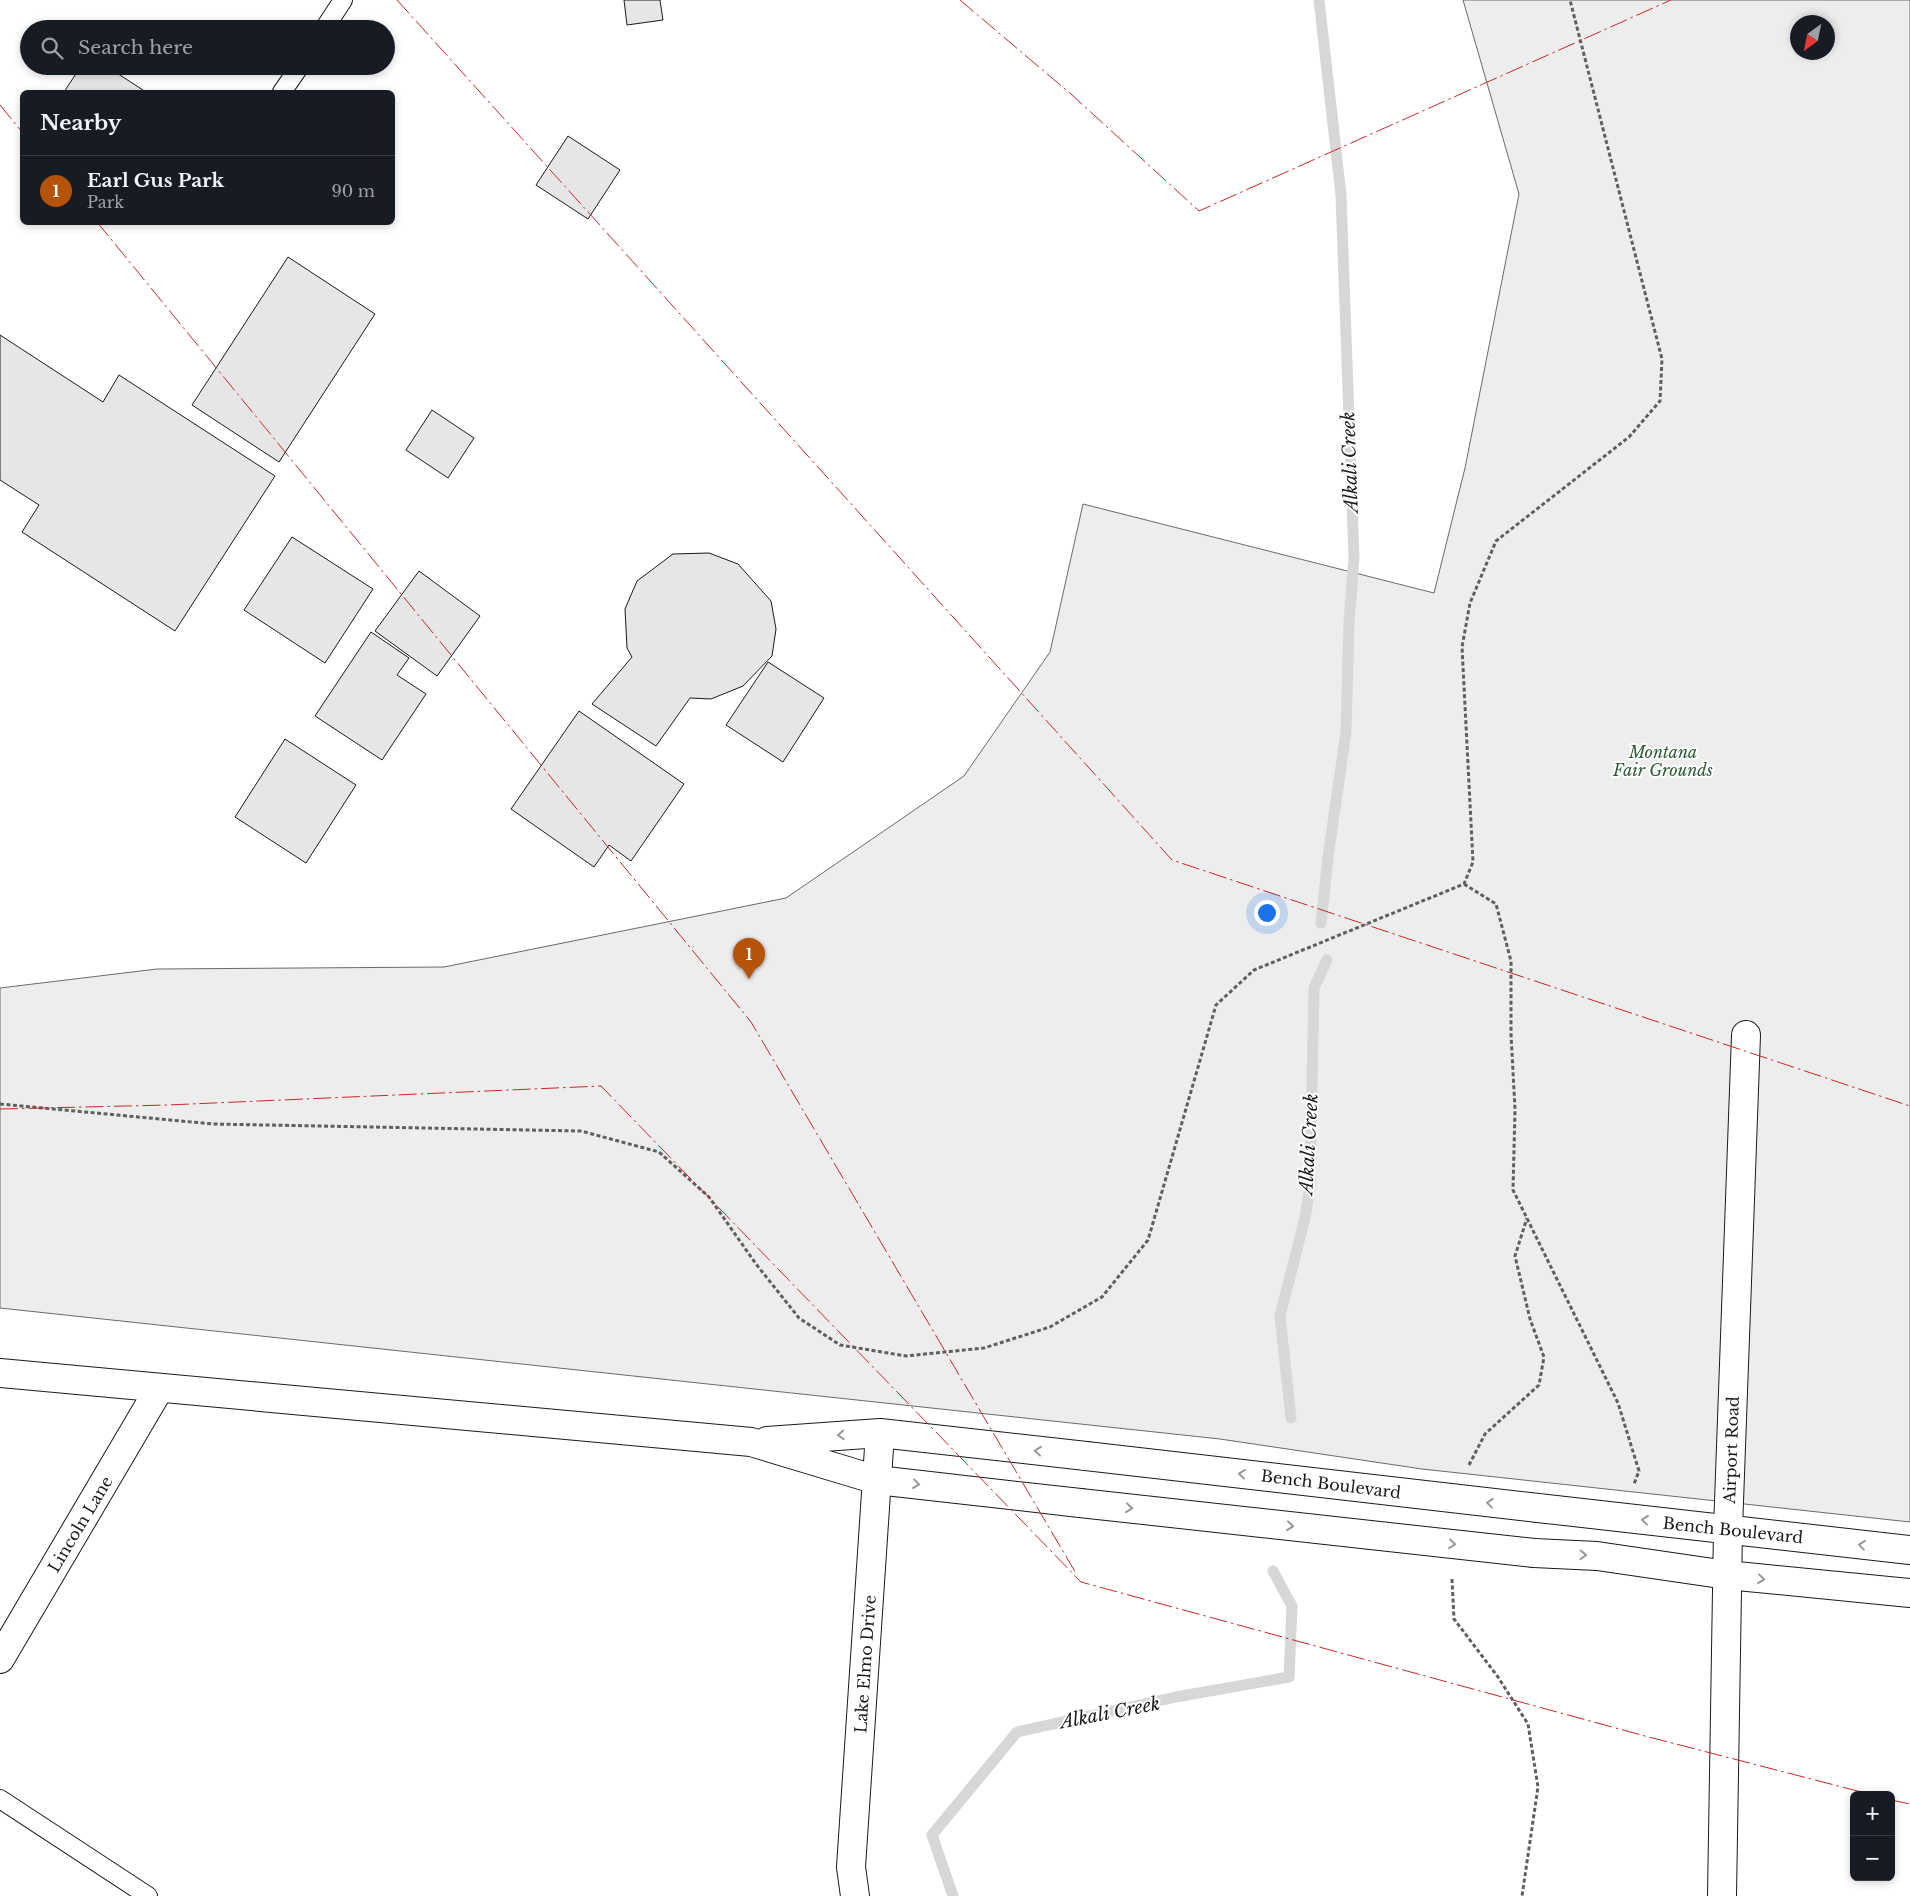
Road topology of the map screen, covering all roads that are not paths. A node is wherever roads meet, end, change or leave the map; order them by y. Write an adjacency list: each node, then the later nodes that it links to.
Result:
1 (343, 0): 2 (lane)
2 (330, 20)
3 (294, 75): 4 (lane)
4 (283, 90)
5 (1746, 1035): 11 (main road, Airport Road)
6 (0, 1373): 7 (main road)
7 (159, 1389): 9 (main road); 15 (main road, Lincoln Lane)
8 (880, 1433): 9 (main road, Bench Boulevard, one-way to 9); 10 (main road, Lake Elmo Drive); 11 (main road, Bench Boulevard, one-way to 8, bridge)
9 (751, 1442): 10 (main road)
10 (877, 1480): 13 (main road, one-way to 13, bridge); 18 (main road, Lake Elmo Drive)
11 (1728, 1529): 12 (main road, Bench Boulevard, one-way to 11); 13 (main road, Airport Road)
12 (1910, 1550)
13 (1727, 1575): 14 (main road, one-way to 14); 19 (main road, Airport Road)
14 (1910, 1593)
15 (0, 1659)
16 (0, 1800): 17 (lane)
17 (148, 1896)
18 (855, 1896)
19 (1722, 1896)

